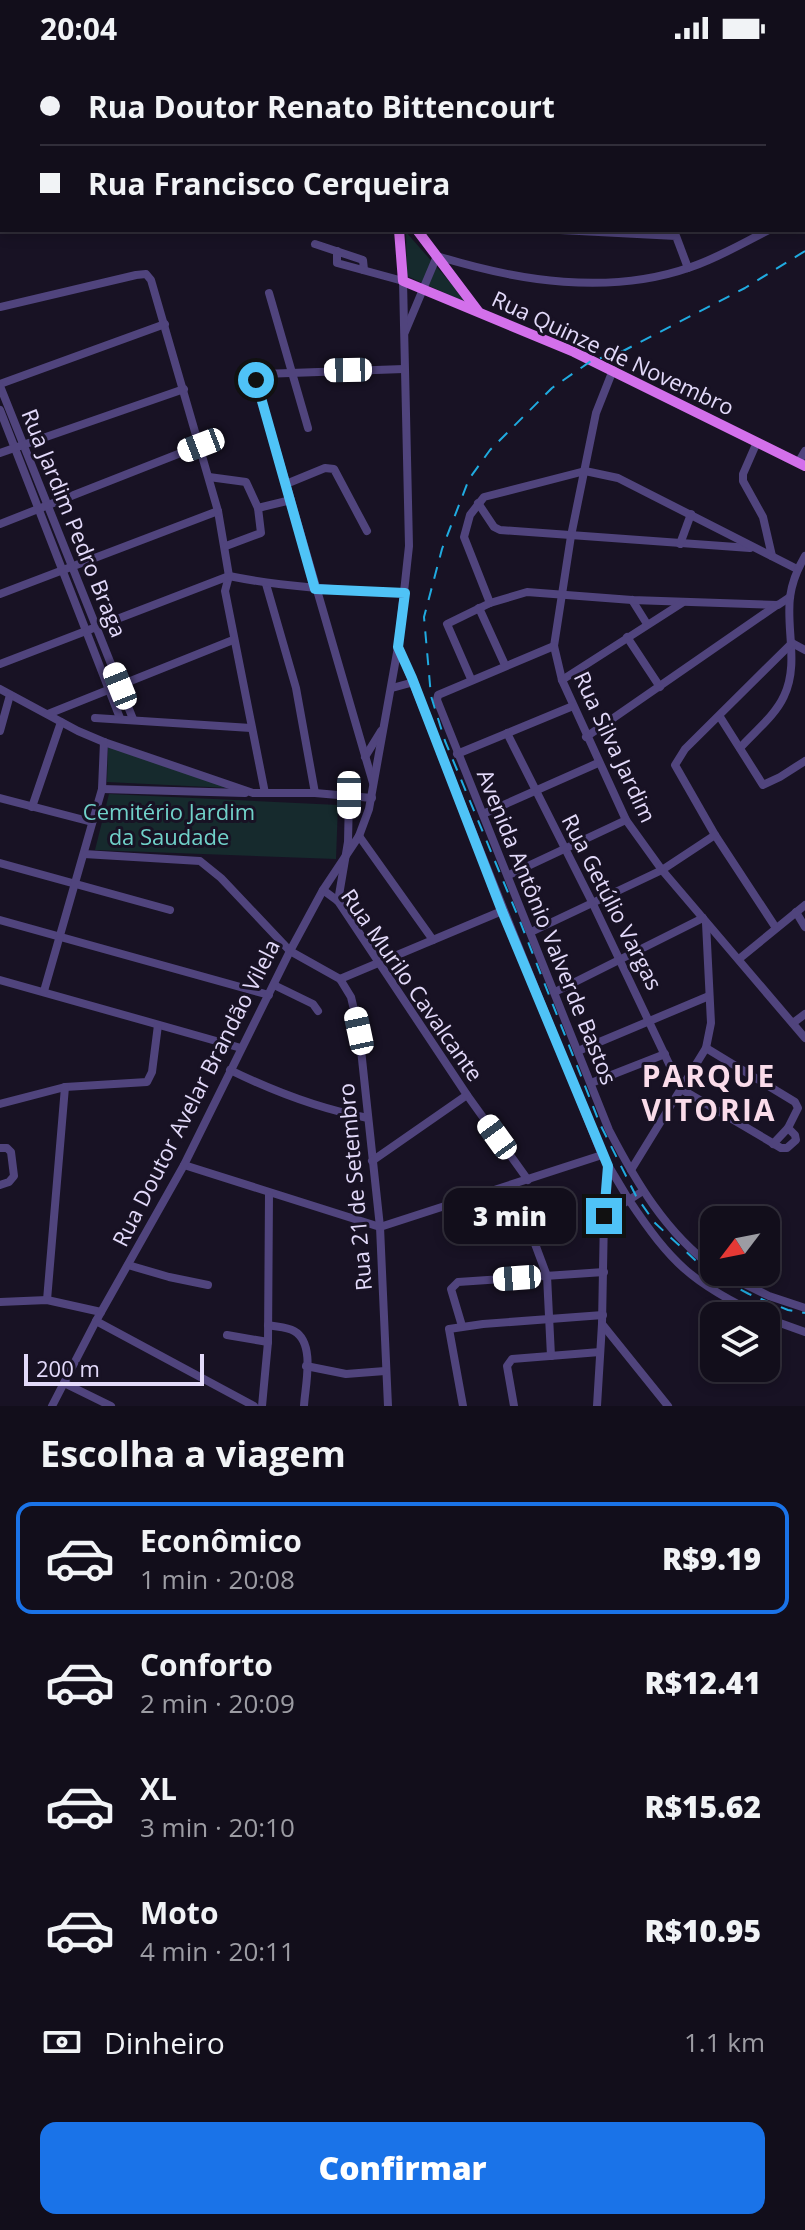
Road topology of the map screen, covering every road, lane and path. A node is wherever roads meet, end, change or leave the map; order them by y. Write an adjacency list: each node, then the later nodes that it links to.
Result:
1 (400, 232): 10 (main road)
2 (417, 232): 8 (main road)
3 (599, 232): 9 (street)
4 (742, 232): 6 (street)
5 (765, 232): 6 (street)
6 (744, 242): 9 (street)
7 (315, 244): 10 (street)
8 (437, 256): 9 (street); 11 (street); 14 (main road)
9 (688, 268)
10 (403, 281): 11 (main road, Rua Quinze de Novembro); 16 (street, Rua Doutor Avelar Brandão Vilela)
11 (422, 289): 14 (main road, Rua Quinze de Novembro); 16 (street)
12 (269, 293): 19 (street)
13 (0, 307): 15 (street)
14 (479, 313): 18 (main road, Rua Quinze de Novembro)
15 (165, 324): 20 (street); 21 (street)
16 (402, 337): 17 (street, Rua Doutor Avelar Brandão Vilela)
17 (404, 369): 19 (street); 54 (street, Rua Doutor Avelar Brandão Vilela)
18 (613, 370): 24 (main road, Rua Quinze de Novembro); 30 (street, Rua Silva Jardim)
19 (292, 371): 23 (street); 32 (street)
20 (0, 385): 26 (street, Rua Jardim Pedro Braga)
21 (184, 389): 25 (street); 26 (street)
22 (0, 410): 26 (street, Rua Jardim Pedro Braga)
23 (308, 428)
24 (757, 442): 29 (main road, Rua Quinze de Novembro); 46 (street)
25 (201, 445): 31 (street); 35 (street)
26 (19, 447): 28 (street); 35 (street, Rua Jardim Pedro Braga); 37 (street, Rua Jardim Pedro Braga)
27 (805, 451): 29 (street)
28 (0, 453)
29 (802, 465)
30 (585, 471): 34 (street); 39 (street); 42 (street, Rua Silva Jardim)
31 (209, 477): 36 (street); 38 (street)
32 (286, 484): 33 (street); 41 (street)
33 (291, 500): 36 (street); 53 (street)
34 (478, 503): 42 (street); 60 (street)
35 (48, 505): 37 (street); 48 (street, Rua Jardim Pedro Braga)
36 (258, 508): 44 (street)
37 (38, 509): 40 (street); 49 (street, Rua Jardim Pedro Braga)
38 (218, 511): 44 (street); 48 (street)
39 (691, 514): 43 (street); 45 (street)
40 (0, 524)
41 (367, 531)
42 (571, 536): 43 (street); 56 (street, Rua Silva Jardim)
43 (680, 544): 45 (street)
44 (226, 546): 51 (street)
45 (755, 548): 46 (street)
46 (772, 556): 50 (street)
47 (805, 556): 50 (street)
48 (72, 565): 49 (street); 64 (street, Rua Jardim Pedro Braga)
49 (61, 569): 55 (street); 64 (street, Rua Jardim Pedro Braga)
50 (797, 569): 57 (street)
51 (229, 576): 52 (street); 64 (street); 66 (street)
52 (266, 584): 53 (street); 105 (street)
53 (315, 589): 54 (street); 97 (street)
54 (405, 593): 69 (street, Rua Doutor Avelar Brandão Vilela)
55 (0, 594)
56 (562, 595): 58 (street); 60 (street); 68 (street, Rua Silva Jardim)
57 (790, 597): 61 (street); 67 (street)
58 (632, 600): 59 (street); 63 (street)
59 (683, 602): 61 (street); 63 (street)
60 (490, 603): 62 (street)
61 (778, 605): 77 (street)
62 (479, 608): 72 (street); 73 (street)
63 (647, 624): 65 (street)
64 (91, 628): 71 (street); 76 (street, Rua Jardim Pedro Braga); 80 (street, Rua Jardim Pedro Braga)
65 (627, 637): 74 (street); 77 (street)
66 (233, 640): 76 (street); 90 (street)
67 (792, 643): 70 (street); 84 (street); 95 (street)
68 (554, 646): 72 (street); 74 (street, Rua Silva Jardim)
69 (398, 647): 75 (street, Avenida Antônio Valverde Bastos); 78 (street, Rua Doutor Avelar Brandão Vilela)
70 (805, 650)
71 (0, 664)
72 (505, 665): 73 (street)
73 (471, 679): 96 (street, Avenida Antônio Valverde Bastos)
74 (562, 680): 82 (street, Rua Silva Jardim)
75 (414, 682): 78 (street); 127 (street, Avenida Antônio Valverde Bastos)
76 (120, 686): 80 (street); 87 (street, Rua Jardim Pedro Braga)
77 (660, 687): 93 (street)
78 (392, 688): 89 (street, Rua Doutor Avelar Brandão Vilela)
79 (0, 689): 81 (street)
80 (109, 690): 83 (street); 86 (street, Rua Jardim Pedro Braga)
81 (10, 695): 83 (street); 91 (street)
82 (573, 706): 92 (street); 93 (street, Rua Silva Jardim)
83 (48, 714): 88 (street)
84 (720, 717): 95 (street); 113 (street)
85 (95, 718): 86 (street)
86 (120, 718): 87 (street)
87 (133, 719): 90 (street)
88 (61, 722): 94 (street); 109 (street)
89 (384, 727): 97 (street); 100 (street, Rua Doutor Avelar Brandão Vilela)
90 (251, 728): 104 (street)
91 (0, 731)
92 (507, 733): 96 (street); 102 (street, Rua Getúlio Vargas)
93 (586, 737): 99 (street, Rua Silva Jardim)
94 (104, 742): 101 (street); 103 (street)
95 (740, 748): 98 (street)
96 (457, 754): 110 (street, Avenida Antônio Valverde Bastos)
97 (365, 757): 100 (street)
98 (805, 761)
99 (598, 763): 102 (street); 111 (street, Rua Silva Jardim)
100 (374, 787): 108 (street, Rua Doutor Avelar Brandão Vilela)
101 (102, 789): 103 (street); 112 (street)
102 (535, 790): 110 (street); 115 (street, Rua Getúlio Vargas)
103 (253, 793): 104 (street)
104 (265, 793): 105 (street)
105 (315, 793): 106 (street)
106 (349, 795): 108 (street); 116 (street)
107 (0, 798): 109 (street)
108 (372, 798): 114 (street, Rua Doutor Avelar Brandão Vilela)
109 (32, 807): 112 (street)
110 (483, 814): 120 (street, Avenida Antônio Valverde Bastos)
111 (626, 820): 115 (street); 119 (street, Rua Silva Jardim)
112 (92, 822): 117 (street)
113 (715, 835): 119 (street); 132 (street)
114 (359, 836): 116 (street, Rua Doutor Avelar Brandão Vilela); 135 (street)
115 (565, 847): 120 (street); 124 (street, Rua Getúlio Vargas)
116 (346, 853): 122 (street, Rua Doutor Avelar Brandão Vilela); 123 (street)
117 (84, 854): 121 (street); 136 (street)
118 (0, 863): 121 (street)
119 (662, 870): 124 (street); 130 (street, Rua Silva Jardim)
120 (509, 875): 133 (street, Avenida Antônio Valverde Bastos)
121 (75, 883): 126 (street); 134 (street)
122 (323, 890): 123 (street, Rua Murilo Cavalcante); 136 (street, Rua Doutor Avelar Brandão Vilela)
123 (338, 901): 139 (street, Rua Murilo Cavalcante)
124 (593, 904): 133 (street); 138 (street, Rua Getúlio Vargas)
125 (805, 905): 128 (street)
126 (170, 910)
127 (502, 911): 135 (street); 167 (street, Avenida Antônio Valverde Bastos)
128 (796, 912): 131 (street); 132 (street)
129 (0, 920): 134 (street)
130 (704, 920): 137 (street, Rua Silva Jardim); 138 (street); 146 (street)
131 (805, 927)
132 (776, 928): 137 (street)
133 (531, 932): 144 (street, Avenida Antônio Valverde Bastos)
134 (58, 935): 143 (street); 145 (street)
135 (433, 940): 139 (street)
136 (290, 951): 140 (street); 142 (street, Rua Doutor Avelar Brandão Vilela)
137 (739, 959): 150 (street, Rua Silva Jardim)
138 (621, 960): 144 (street); 149 (street, Rua Getúlio Vargas)
139 (379, 962): 140 (street); 161 (street, Rua Murilo Cavalcante)
140 (340, 979): 163 (street, Rua 21 de Setembro)
141 (0, 980): 143 (street)
142 (274, 985): 145 (street, Rua Doutor Avelar Brandão Vilela); 147 (street)
143 (44, 991): 151 (street)
144 (555, 992): 155 (street, Avenida Antônio Valverde Bastos)
145 (269, 995): 153 (street, Rua Doutor Avelar Brandão Vilela)
146 (709, 996): 149 (street); 154 (street)
147 (318, 1011)
148 (805, 1014): 150 (street)
149 (650, 1020): 155 (street); 156 (street, Rua Getúlio Vargas)
150 (793, 1023): 152 (street, Rua Silva Jardim)
151 (158, 1025): 153 (street); 159 (street)
152 (805, 1038)
153 (241, 1048): 157 (street, Rua Doutor Avelar Brandão Vilela)
154 (706, 1048): 160 (street); 164 (street)
155 (578, 1051): 158 (street, Avenida Antônio Valverde Bastos)
156 (665, 1054): 158 (street); 160 (street, Rua Getúlio Vargas)
157 (230, 1070): 163 (street); 169 (street, Rua Doutor Avelar Brandão Vilela)
158 (591, 1083): 171 (street, Avenida Antônio Valverde Bastos)
159 (65, 1087): 162 (street); 186 (street)
160 (681, 1089): 165 (street); 171 (street)
161 (467, 1095): 168 (street); 172 (street, Rua Murilo Cavalcante)
162 (0, 1104)
163 (368, 1118): 168 (street, Rua 21 de Setembro)
164 (788, 1128): 165 (street); 165 (street)
165 (773, 1144)
166 (0, 1148): 173 (street)
167 (602, 1155): 170 (street, Avenida Antônio Valverde Bastos); 172 (street)
168 (372, 1161): 179 (street, Rua 21 de Setembro)
169 (184, 1165): 176 (street); 181 (street, Rua Doutor Avelar Brandão Vilela)
170 (608, 1166): 177 (street, Avenida Antônio Valverde Bastos); 178 (street)
171 (631, 1170): 175 (street, Avenida Antônio Valverde Bastos)
172 (528, 1180): 174 (street)
173 (0, 1185)
174 (513, 1185): 179 (street); 183 (street)
175 (643, 1191): 177 (street); 180 (street, Avenida Antônio Valverde Bastos)
176 (269, 1193): 179 (street); 195 (street)
177 (629, 1200): 178 (street); 188 (street, Avenida Antônio Valverde Bastos)
178 (604, 1216): 182 (street)
179 (380, 1227): 203 (street, Rua 21 de Setembro)
180 (700, 1257)
181 (128, 1265): 184 (street); 190 (street, Rua Doutor Avelar Brandão Vilela)
182 (604, 1272): 183 (street); 192 (street)
183 (547, 1276): 191 (street); 196 (street)
184 (208, 1285)
185 (749, 1286): 189 (street)
186 (47, 1300): 187 (street); 190 (street)
187 (0, 1302)
188 (735, 1302)
189 (805, 1308)
190 (101, 1312): 193 (street, Rua Doutor Avelar Brandão Vilela)
191 (549, 1319): 192 (street); 196 (street); 201 (street)
192 (603, 1319): 200 (street); 214 (street)
193 (96, 1321): 204 (street, Rua Doutor Avelar Brandão Vilela); 207 (street)
194 (780, 1323): 197 (street, Avenida Antônio Valverde Bastos)
195 (268, 1325): 199 (street); 202 (street)
196 (462, 1326): 211 (street)
197 (805, 1332)
198 (227, 1335): 199 (street)
199 (268, 1342): 208 (street)
200 (600, 1352): 201 (street); 213 (street)
201 (551, 1356): 212 (street)
202 (306, 1366): 203 (street); 209 (street)
203 (385, 1371): 210 (street, Rua 21 de Setembro)
204 (64, 1383): 205 (street, Rua Doutor Avelar Brandão Vilela); 206 (street)
205 (52, 1406)
206 (111, 1406)
207 (254, 1406)
208 (262, 1406)
209 (304, 1406)
210 (388, 1406)
211 (463, 1406)
212 (514, 1406)
213 (597, 1406)
214 (668, 1406)

